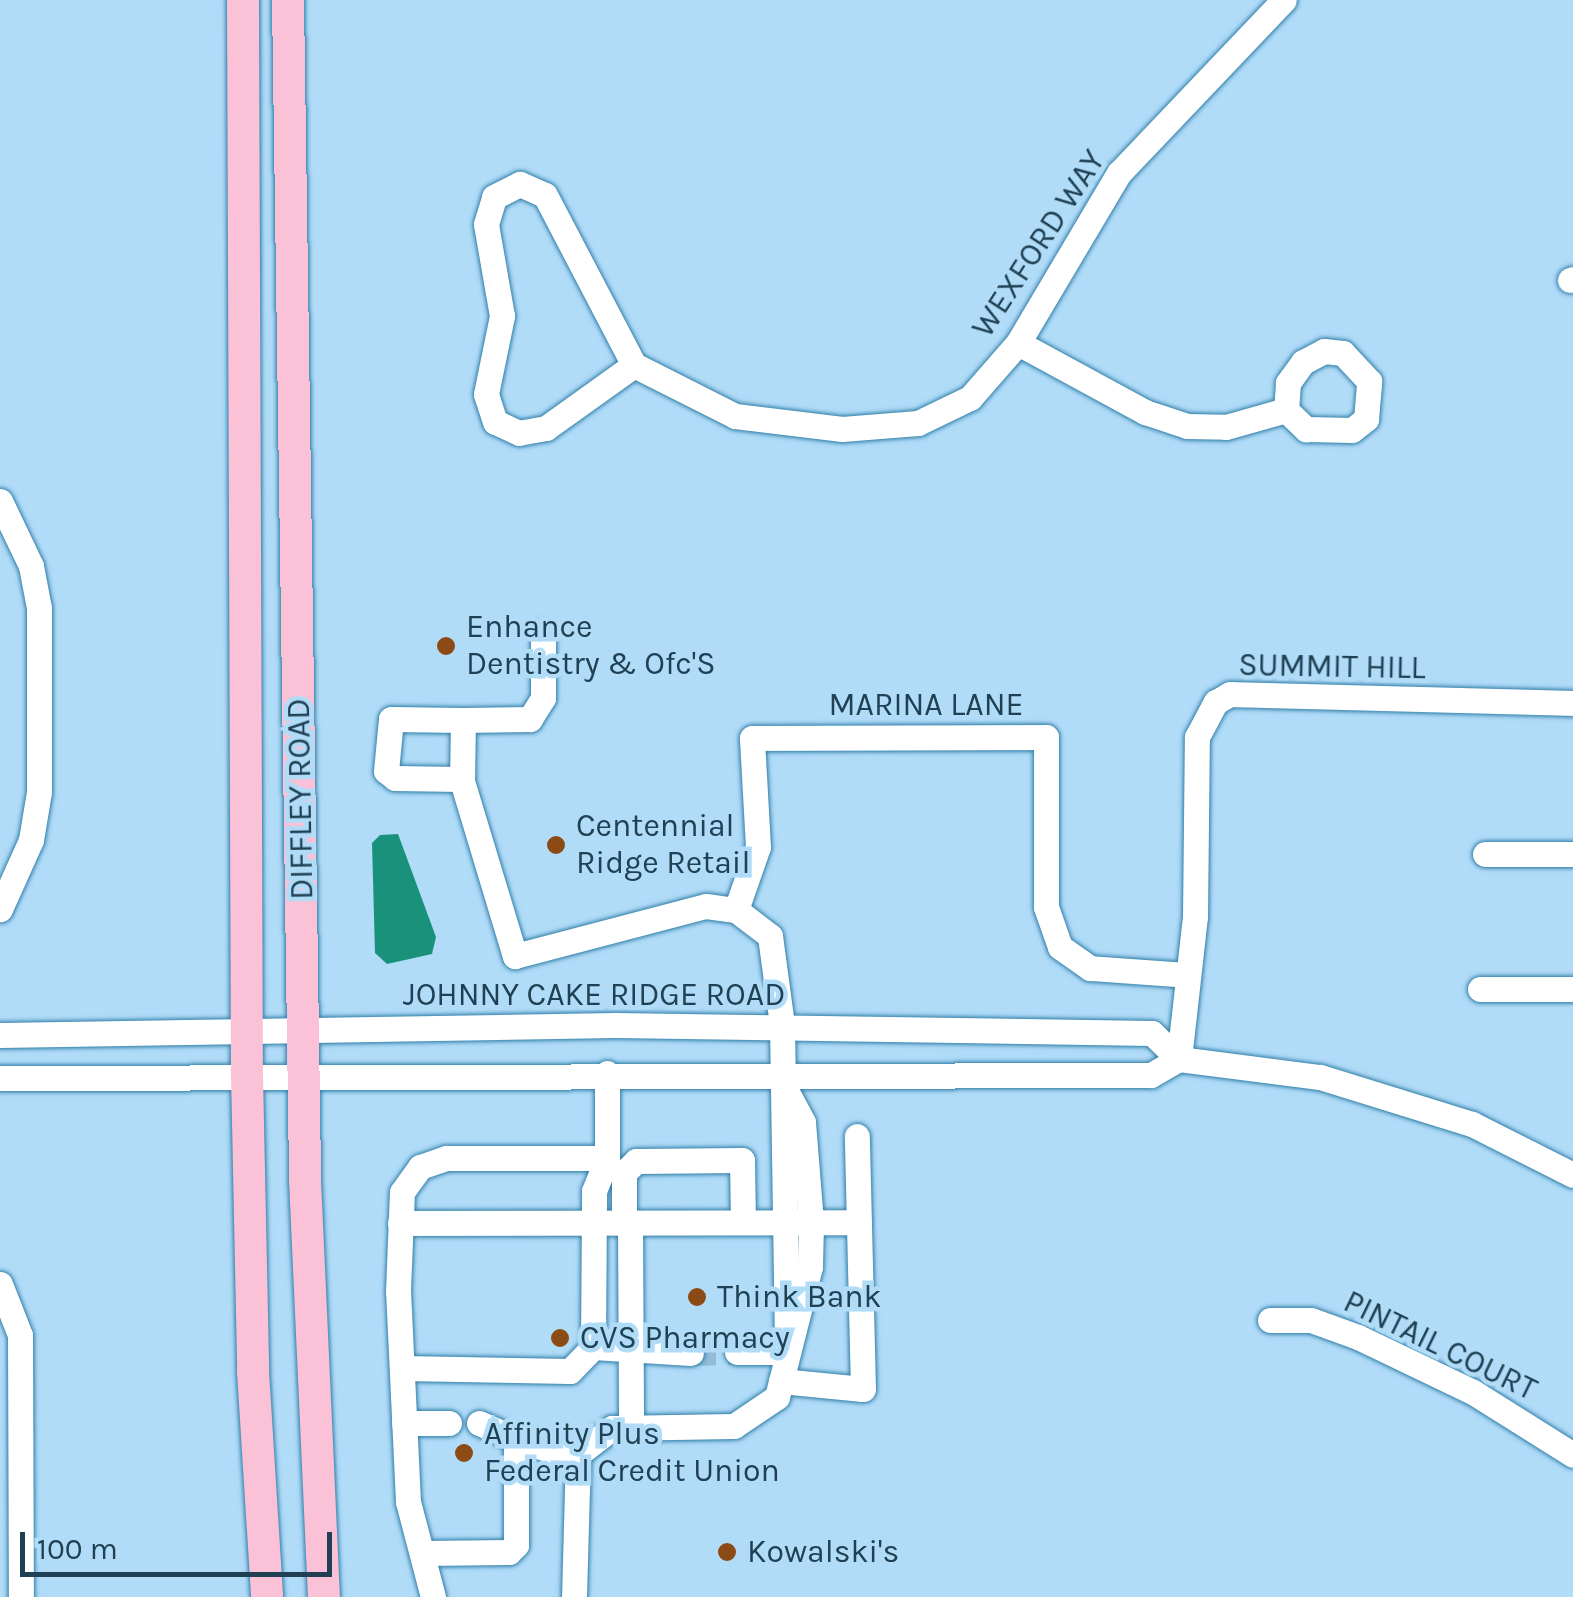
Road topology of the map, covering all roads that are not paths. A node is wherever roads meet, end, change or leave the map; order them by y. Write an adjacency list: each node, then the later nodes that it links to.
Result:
1 (243, 0): 21 (main road, DIFFLEY ROAD)
2 (288, 0): 20 (main road, DIFFLEY ROAD)
3 (1284, 0): 4 (street, WEXFORD WAY)
4 (1018, 342): 5 (street, WEXFORD WAY); 6 (street)
5 (634, 366): 5 (street)
6 (1286, 410)
7 (0, 501): 14 (street)
8 (543, 633): 10 (street)
9 (1573, 702): 16 (street, SUMMIT HILL)
10 (463, 720): 11 (street); 11 (street)
11 (462, 778): 15 (street)
12 (1486, 854): 13 (street)
13 (1573, 854)
14 (0, 908)
15 (736, 910): 16 (street, MARINA LANE); 19 (street)
16 (1188, 975): 23 (street, SUMMIT HILL)
17 (1480, 988): 18 (street)
18 (1573, 988)
19 (782, 1026): 20 (street, JOHNNY CAKE RIDGE ROAD); 23 (street, JOHNNY CAKE RIDGE ROAD); 27 (street)
20 (304, 1030): 21 (street, JOHNNY CAKE RIDGE ROAD); 26 (main road, DIFFLEY ROAD)
21 (247, 1031): 22 (street, JOHNNY CAKE RIDGE ROAD); 25 (main road, DIFFLEY ROAD)
22 (0, 1035)
23 (1179, 1059): 27 (street, JOHNNY CAKE RIDGE ROAD); 31 (street, JOHNNY CAKE RIDGE ROAD)
24 (607, 1073): 26 (street, JOHNNY CAKE RIDGE ROAD); 27 (street, JOHNNY CAKE RIDGE ROAD); 30 (street)
25 (247, 1075): 26 (street, JOHNNY CAKE RIDGE ROAD); 28 (street, JOHNNY CAKE RIDGE ROAD); 57 (main road, DIFFLEY ROAD)
26 (304, 1075): 58 (main road, DIFFLEY ROAD)
27 (780, 1077): 35 (street); 37 (street)
28 (0, 1078)
29 (857, 1136): 36 (street)
30 (607, 1158): 33 (street); 38 (street)
31 (1571, 1166)
32 (627, 1221): 33 (street); 34 (street); 34 (street); 44 (street)
33 (593, 1222): 38 (street); 41 (street)
34 (743, 1222): 37 (street)
35 (811, 1222): 36 (street); 37 (street); 43 (street)
36 (859, 1222): 47 (street)
37 (783, 1223): 43 (street)
38 (400, 1230): 46 (street)
39 (0, 1284): 56 (street)
40 (1270, 1320): 53 (street, PINTAIL COURT)
41 (594, 1346): 44 (street); 46 (street)
42 (737, 1352): 43 (street)
43 (786, 1352): 47 (street)
44 (632, 1353): 45 (street); 51 (street)
45 (691, 1353)
46 (402, 1368): 50 (street)
47 (780, 1380): 51 (street)
48 (450, 1422): 50 (street)
49 (479, 1422): 52 (street)
50 (404, 1423): 55 (street)
51 (632, 1429): 54 (street)
52 (516, 1439): 54 (street); 55 (street)
53 (1573, 1455)
54 (578, 1459): 60 (street)
55 (423, 1552): 59 (street)
56 (21, 1597)
57 (266, 1597)
58 (324, 1597)
59 (433, 1597)
60 (574, 1597)

